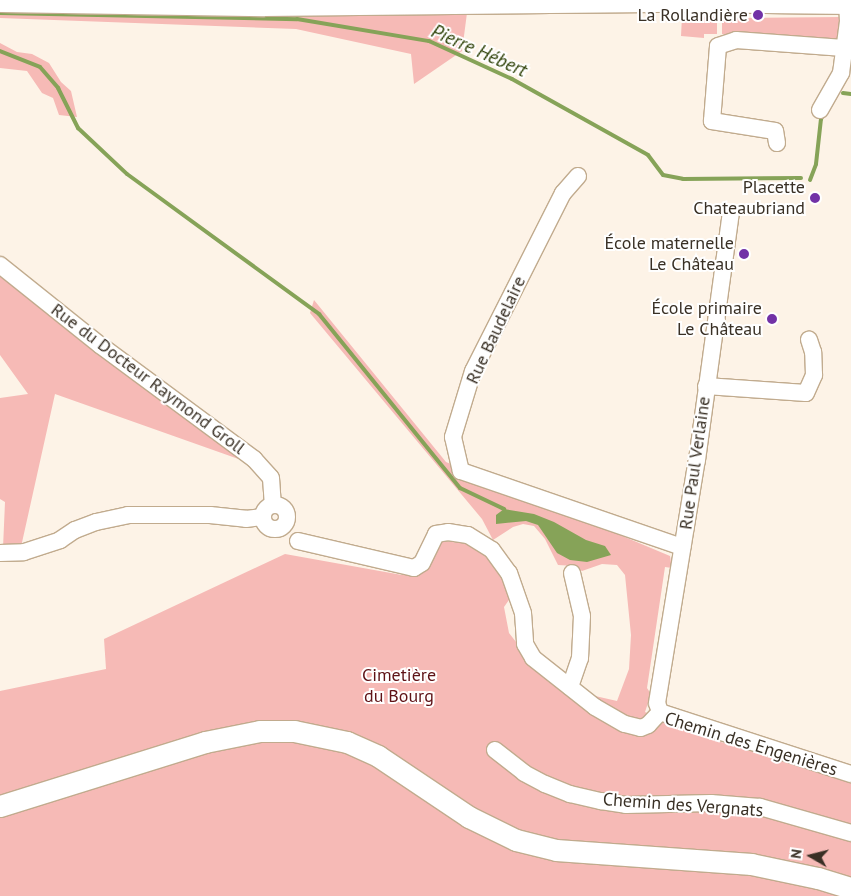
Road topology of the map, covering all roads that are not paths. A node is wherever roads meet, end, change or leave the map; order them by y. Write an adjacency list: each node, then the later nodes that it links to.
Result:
1 (0, 1): 4 (main road)
2 (645, 1): 3 (main road); 4 (main road)
3 (848, 2): 5 (street)
4 (264, 3)
5 (844, 48): 6 (street); 7 (street)
6 (820, 110)
7 (777, 143)
8 (578, 176): 14 (street, Rue Baudelaire)
9 (730, 213): 12 (street, Rue Paul Verlaine)
10 (0, 265): 15 (street, Rue du Docteur Raymond Groll)
11 (809, 340): 12 (street)
12 (706, 386): 14 (street, Rue Paul Verlaine)
13 (298, 541): 17 (street)
14 (682, 547): 18 (street, Rue Paul Verlaine)
15 (0, 552)
16 (572, 573): 17 (street)
17 (570, 687): 18 (street, Chemin des Engenières)
18 (660, 712): 20 (street, Chemin des Engenières)
19 (495, 750): 22 (street, Chemin des Vergnats)
20 (851, 774)
21 (0, 806): 23 (main road)
22 (851, 833)
23 (851, 888)

